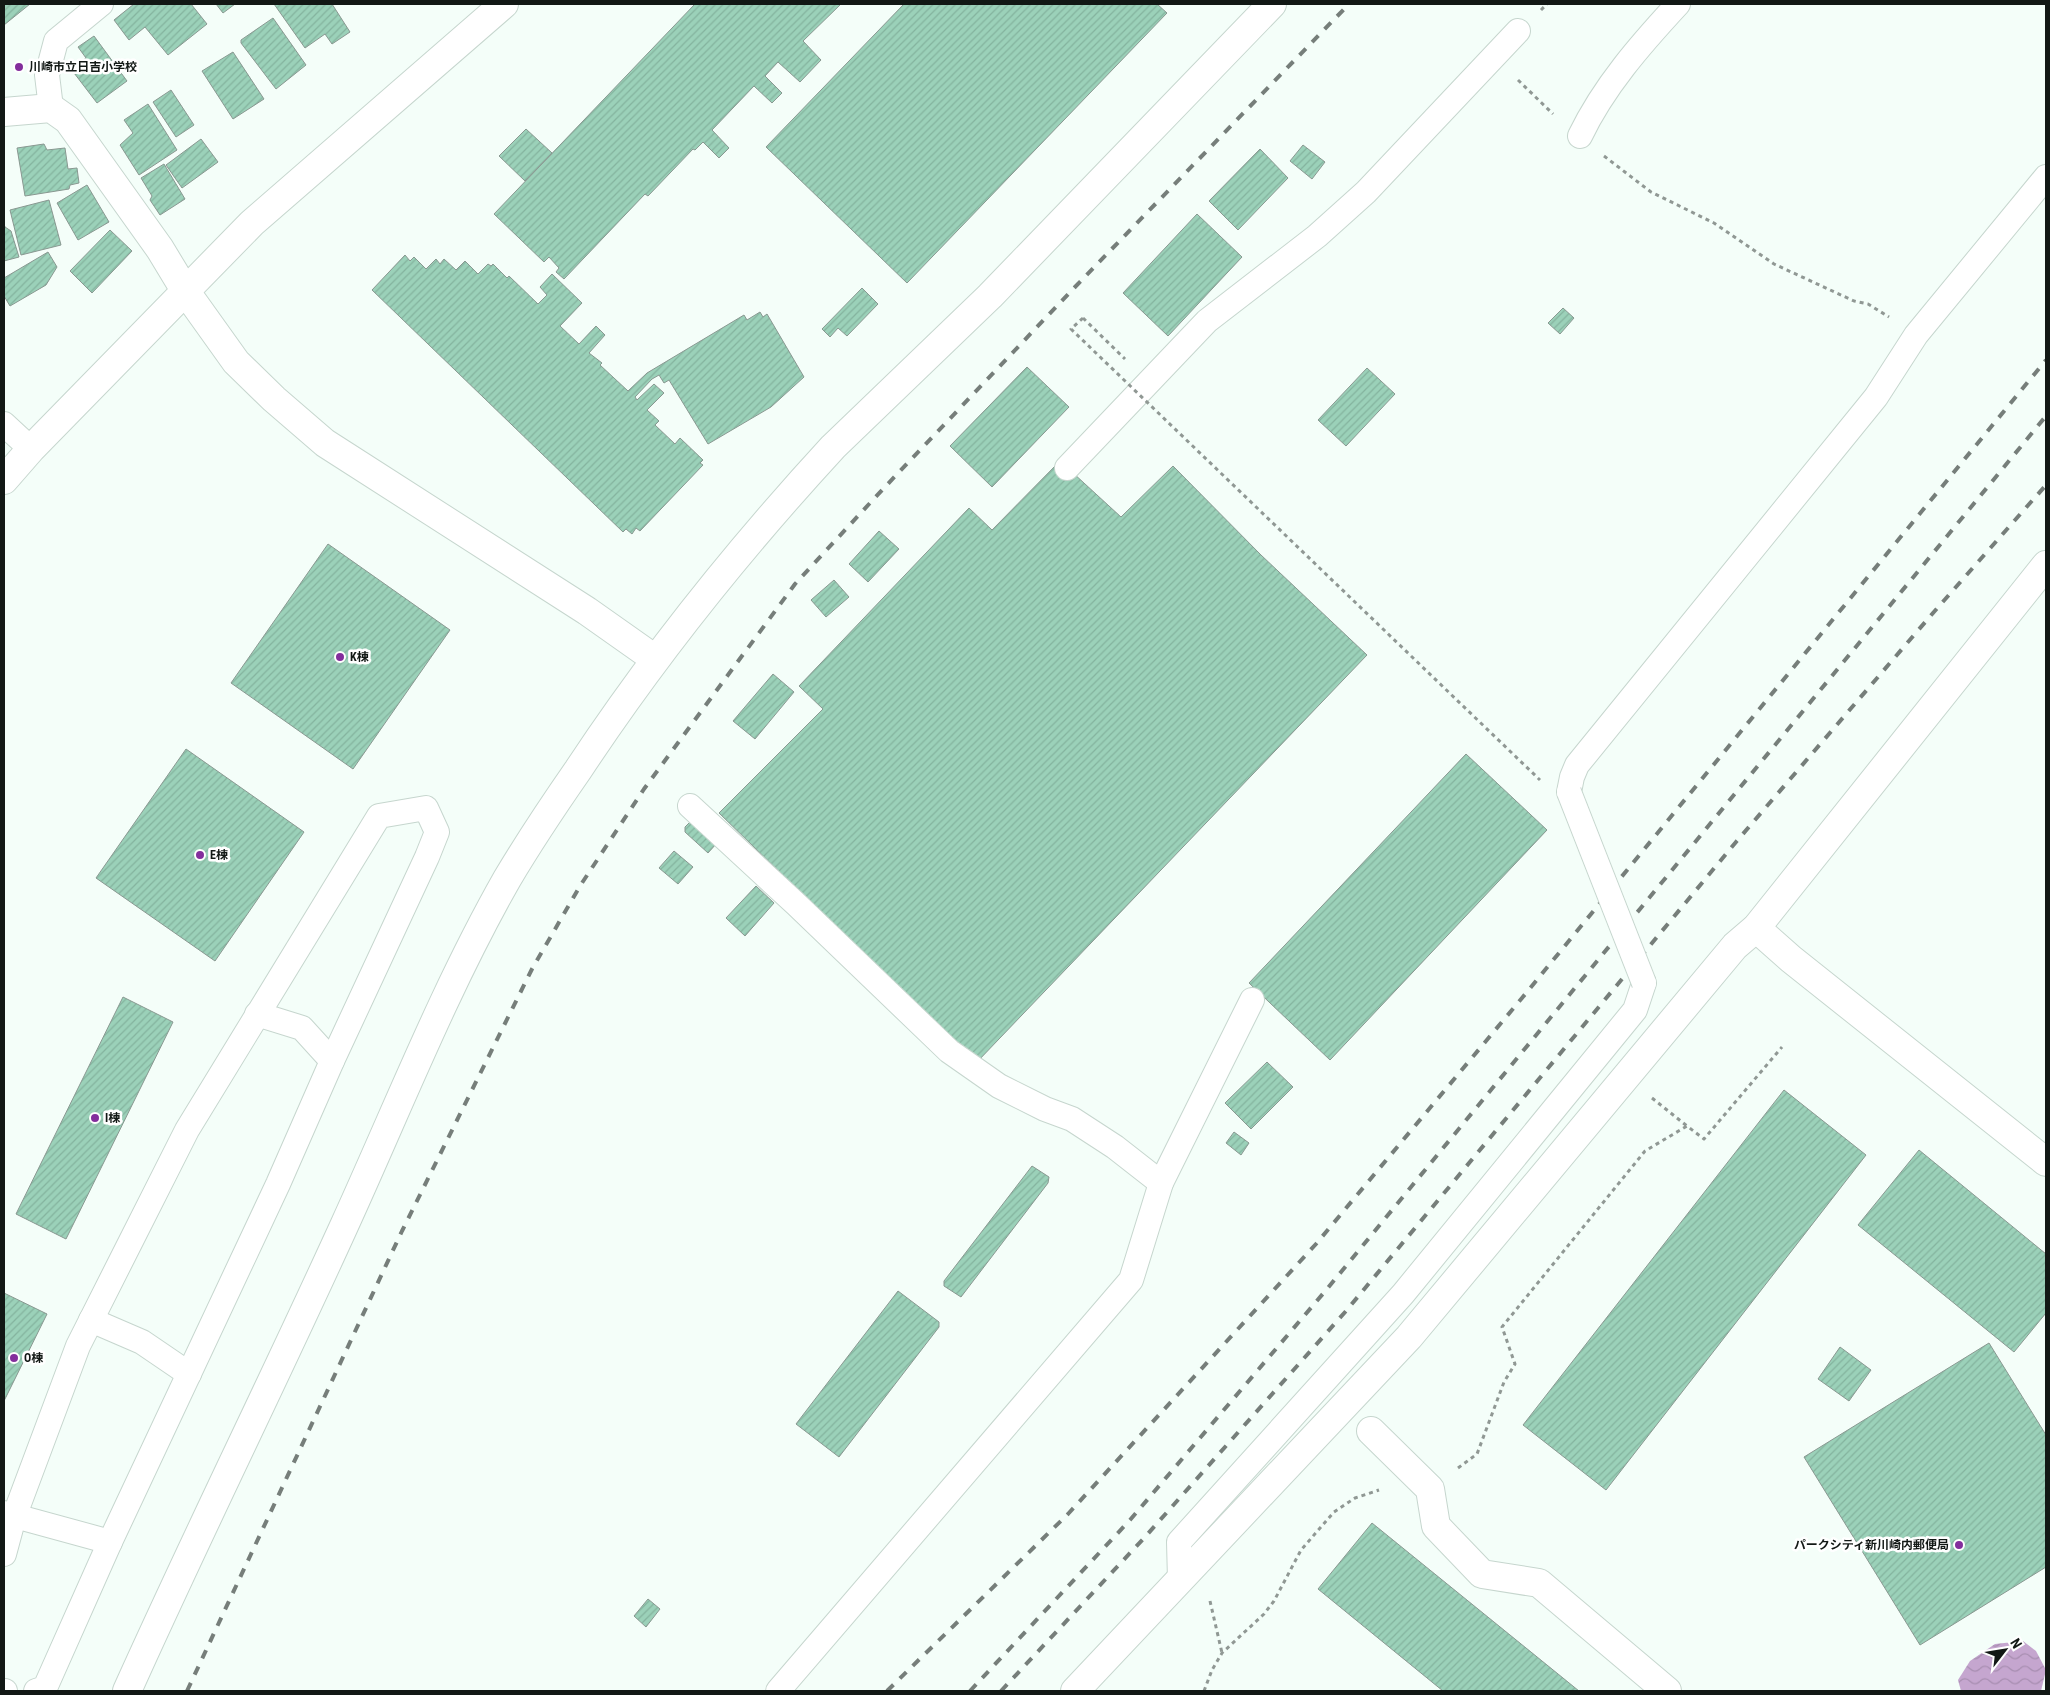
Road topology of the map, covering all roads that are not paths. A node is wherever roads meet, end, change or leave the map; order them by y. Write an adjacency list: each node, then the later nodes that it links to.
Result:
1 (101, 4): 6 (lane)
2 (504, 4): 10 (street)
3 (1272, 4): 16 (street)
4 (1678, 4): 8 (lane)
5 (1518, 31): 13 (lane)
6 (51, 108): 7 (street); 10 (street)
7 (4, 112)
8 (1580, 136)
9 (2046, 178): 30 (lane, bridge)
10 (186, 292): 12 (street); 16 (street)
11 (4, 424): 12 (lane)
12 (31, 448): 14 (street)
13 (1067, 468)
14 (4, 480)
15 (2046, 565): 18 (street)
16 (654, 659): 32 (street)
17 (690, 806): 23 (lane)
18 (1756, 928): 22 (street); 30 (street)
19 (1252, 1000): 23 (lane)
20 (258, 1014): 21 (lane); 21 (lane); 24 (lane)
21 (332, 1061): 25 (lane)
22 (2046, 1162)
23 (1161, 1183): 33 (lane)
24 (91, 1320): 25 (lane); 27 (lane)
25 (190, 1374): 28 (lane)
26 (1371, 1431): 35 (street)
27 (9, 1515): 28 (lane); 29 (lane)
28 (110, 1542): 31 (lane)
29 (4, 1554)
30 (1180, 1580): 34 (street)
31 (36, 1691)
32 (127, 1691)
33 (778, 1691)
34 (1075, 1691)
35 (1667, 1691)

